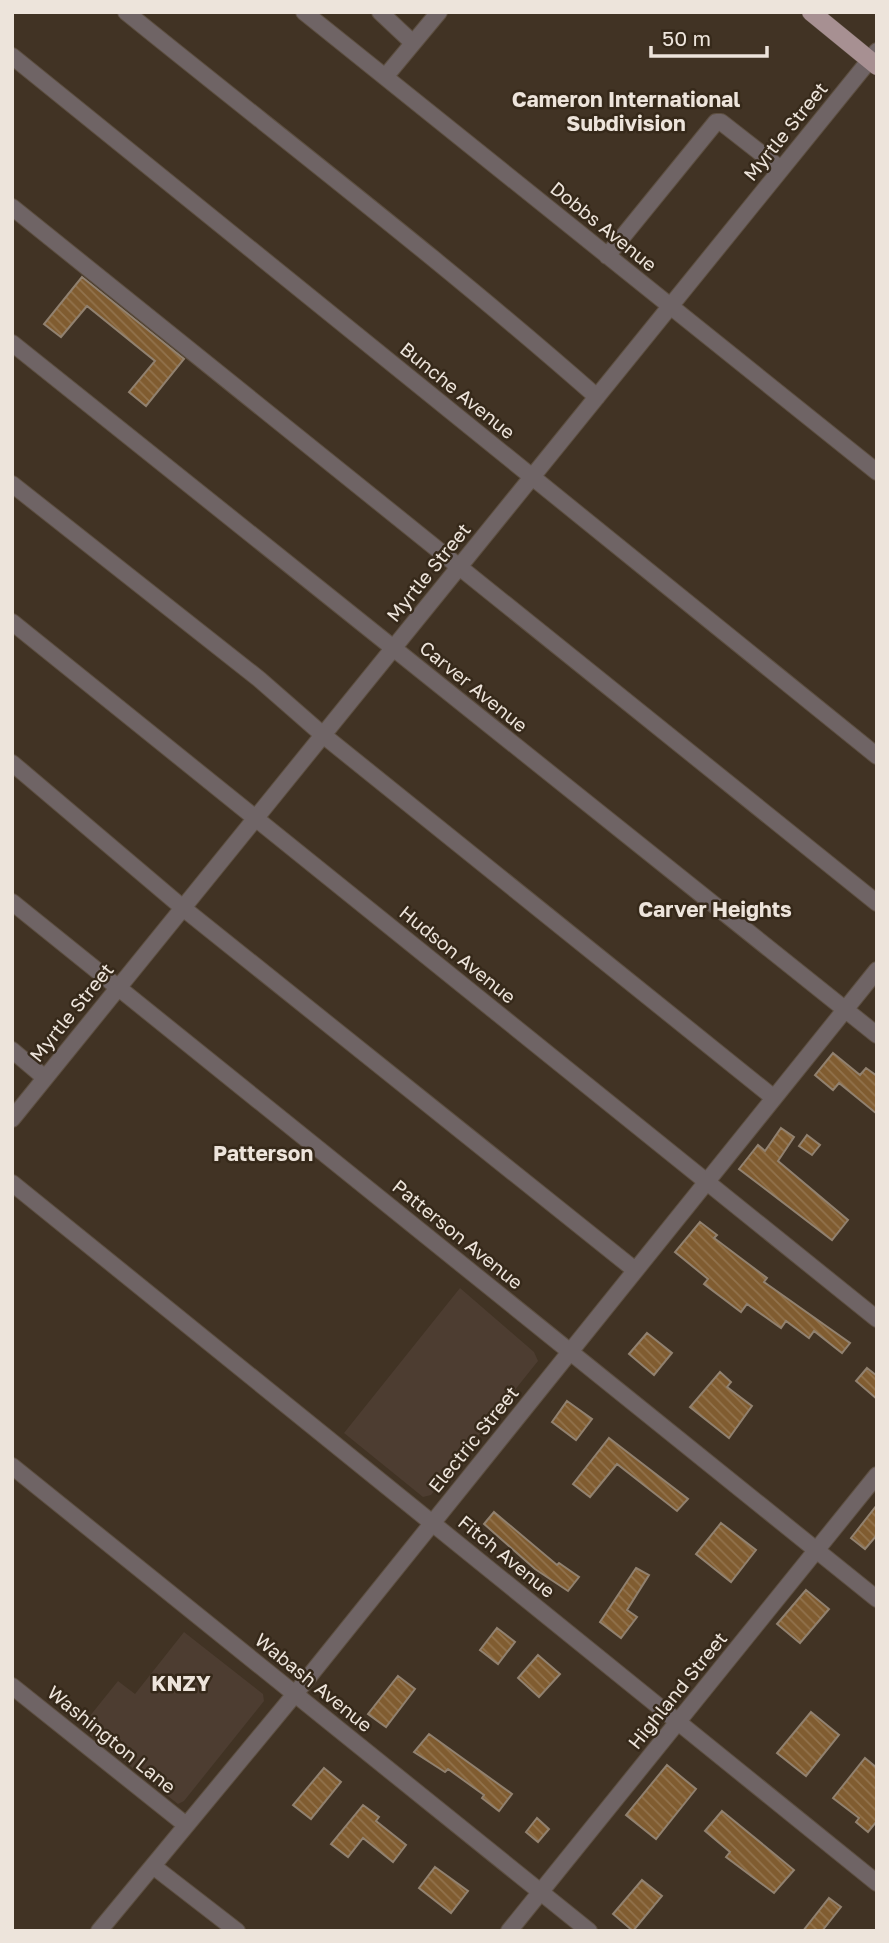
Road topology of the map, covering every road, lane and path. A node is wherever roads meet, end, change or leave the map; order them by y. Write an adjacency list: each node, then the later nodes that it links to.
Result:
1 (126, 12): 15 (street)
2 (304, 12): 9 (street, Dobbs Avenue)
3 (380, 12): 6 (street)
4 (439, 12): 6 (street)
5 (811, 12): 8 (main road)
6 (413, 43): 9 (street)
7 (12, 56): 17 (street, Bunche Avenue)
8 (874, 59): 10 (street, Myrtle Street)
9 (385, 77): 12 (street, Dobbs Avenue)
10 (781, 169): 12 (street); 13 (street, Myrtle Street)
11 (12, 207): 19 (street)
12 (607, 256): 13 (street, Dobbs Avenue)
13 (670, 306): 15 (street, Myrtle Street); 16 (street, Dobbs Avenue)
14 (12, 343): 21 (street, Carver Avenue)
15 (597, 397): 17 (street, Myrtle Street)
16 (877, 472)
17 (532, 477): 19 (street, Myrtle Street); 23 (street, Bunche Avenue)
18 (12, 484): 22 (street)
19 (459, 566): 21 (street, Myrtle Street); 27 (street)
20 (12, 622): 25 (street, Hudson Avenue)
21 (393, 648): 22 (street, Myrtle Street); 31 (street, Carver Avenue)
22 (323, 734): 25 (street, Myrtle Street); 35 (street)
23 (877, 756)
24 (12, 763): 28 (street)
25 (256, 818): 28 (street, Myrtle Street); 37 (street, Hudson Avenue)
26 (12, 902): 30 (street, Patterson Avenue)
27 (877, 903)
28 (183, 908): 30 (street, Myrtle Street); 39 (street)
29 (877, 970): 31 (street, Electric Street)
30 (118, 988): 34 (street, Myrtle Street); 41 (street, Patterson Avenue)
31 (845, 1010): 32 (street, Carver Avenue); 35 (street, Electric Street)
32 (877, 1035)
33 (12, 1050): 34 (street)
34 (45, 1078): 36 (street, Myrtle Street)
35 (774, 1098): 37 (street, Electric Street)
36 (12, 1119)
37 (706, 1182): 39 (street, Electric Street); 40 (street, Hudson Avenue)
38 (12, 1183): 44 (street, Fitch Avenue)
39 (635, 1270): 41 (street, Electric Street)
40 (877, 1319)
41 (570, 1352): 44 (street, Electric Street); 45 (street, Patterson Avenue)
42 (12, 1466): 48 (street, Wabash Avenue)
43 (877, 1475): 45 (street, Highland Street)
44 (432, 1523): 48 (street, Electric Street); 49 (street, Fitch Avenue)
45 (816, 1550): 46 (street, Patterson Avenue); 49 (street, Highland Street)
46 (877, 1599)
47 (12, 1686): 50 (street, Washington Lane)
48 (295, 1694): 50 (street, Electric Street); 53 (street, Wabash Avenue)
49 (678, 1722): 52 (street, Fitch Avenue); 53 (street, Highland Street)
50 (186, 1825): 51 (street, Electric Street)
51 (153, 1866): 54 (street, Electric Street); 55 (street)
52 (877, 1883)
53 (541, 1892): 56 (street, Highland Street); 57 (street, Wabash Avenue)
54 (99, 1931)
55 (237, 1931)
56 (509, 1931)
57 (589, 1931)

